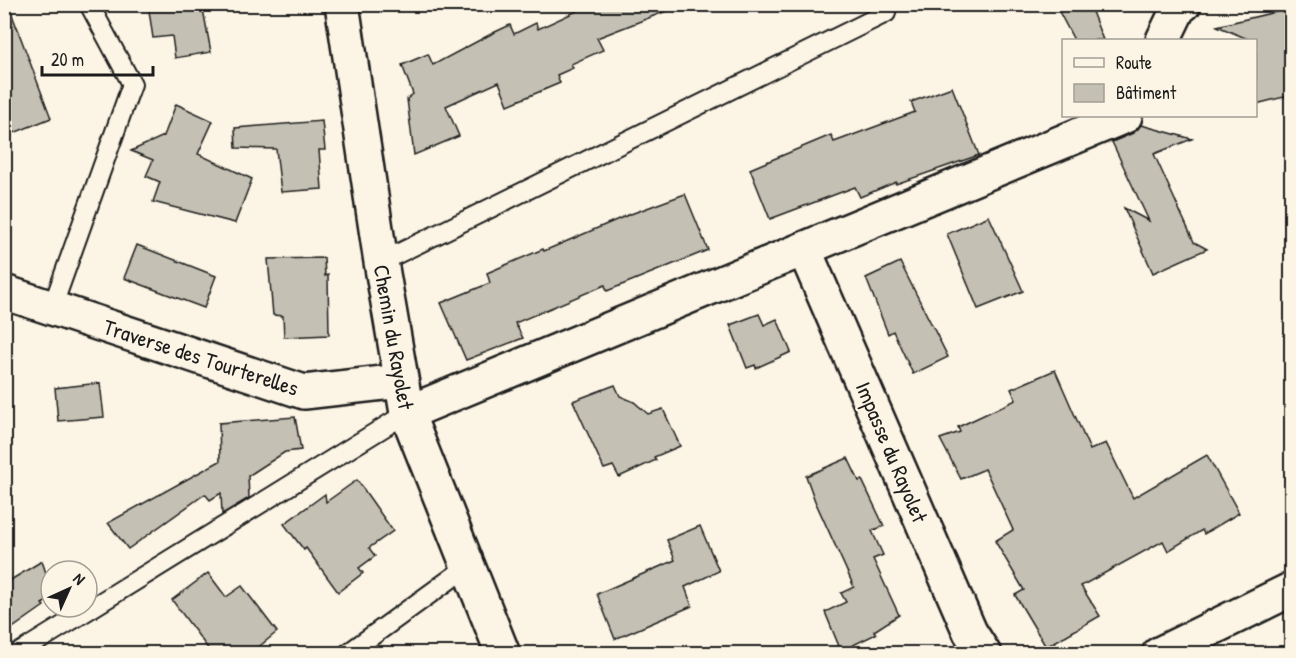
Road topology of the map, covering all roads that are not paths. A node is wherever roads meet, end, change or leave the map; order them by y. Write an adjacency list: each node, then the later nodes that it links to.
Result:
1 (88, 4): 10 (lane)
2 (342, 4): 8 (street, Chemin du Rayolet)
3 (1184, 4): 5 (street)
4 (886, 13): 8 (lane)
5 (1163, 39)
6 (1123, 117): 7 (street)
7 (804, 249): 12 (street); 18 (street, Impasse du Rayolet)
8 (381, 262): 11 (street, Chemin du Rayolet)
9 (4, 292): 10 (street, Traverse des Tourterelles)
10 (52, 308): 11 (street, Traverse des Tourterelles)
11 (401, 381): 12 (street, Chemin du Rayolet)
12 (407, 413): 13 (street, Chemin du Rayolet); 15 (lane)
13 (467, 567): 16 (lane); 17 (street, Chemin du Rayolet)
14 (1292, 589): 19 (street)
15 (17, 654)
16 (347, 654)
17 (503, 654)
18 (984, 654)
19 (1159, 654)

